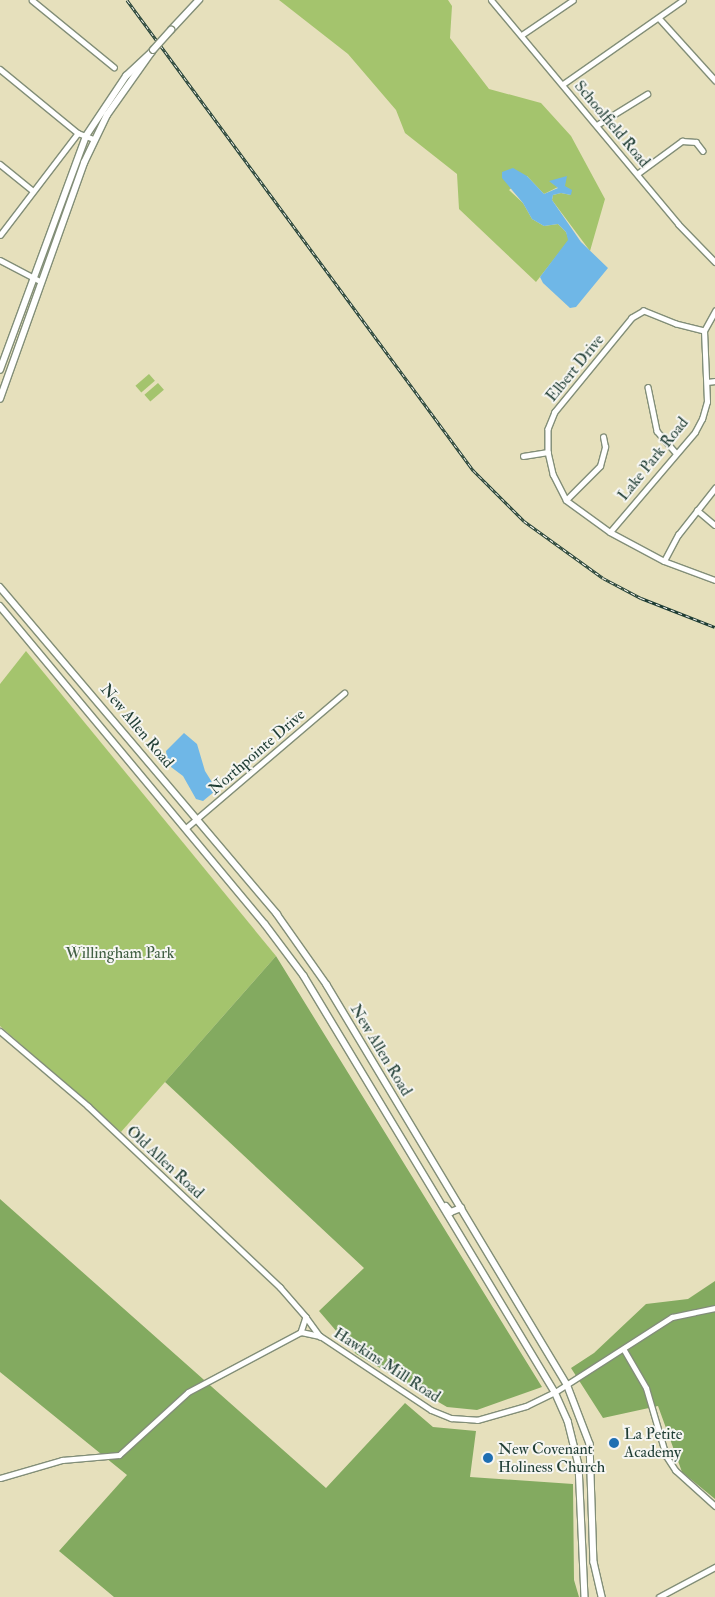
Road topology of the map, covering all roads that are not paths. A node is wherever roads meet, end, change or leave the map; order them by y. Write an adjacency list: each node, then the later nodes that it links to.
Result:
1 (32, 0): 9 (street)
2 (199, 0): 8 (main road, bridge)
3 (492, 0): 7 (street, Schoolfield Road)
4 (573, 0): 7 (street)
5 (683, 0): 6 (street)
6 (659, 18): 11 (street); 12 (street)
7 (523, 34): 12 (street, Schoolfield Road)
8 (153, 50): 16 (main road); 17 (main road)
9 (114, 67)
10 (0, 69): 15 (street)
11 (715, 80)
12 (563, 84): 14 (street, Schoolfield Road)
13 (648, 94): 14 (street)
14 (597, 125): 20 (street, Schoolfield Road)
15 (78, 133): 16 (street); 21 (street)
16 (86, 136): 17 (street); 25 (main road)
17 (94, 139): 26 (main road)
18 (703, 151): 20 (street)
19 (0, 164): 21 (street)
20 (638, 174): 24 (street, Schoolfield Road)
21 (32, 190): 22 (street)
22 (0, 235)
23 (0, 260): 25 (street)
24 (715, 262)
25 (33, 278): 26 (street); 29 (main road)
26 (40, 280): 33 (main road)
27 (715, 311): 28 (street)
28 (704, 331): 31 (street, Lake Park Road); 35 (street, Elbert Drive)
29 (0, 370)
30 (715, 381): 31 (street)
31 (707, 382): 36 (street, Lake Park Road)
32 (648, 387): 36 (street)
33 (0, 399)
34 (603, 438): 39 (street)
35 (548, 452): 37 (street); 39 (street, Elbert Drive)
36 (676, 453): 42 (street, Lake Park Road)
37 (523, 456)
38 (715, 488): 40 (street)
39 (566, 500): 42 (street)
40 (697, 510): 41 (street); 43 (street)
41 (715, 525)
42 (610, 532): 43 (street)
43 (664, 561): 44 (street)
44 (715, 580)
45 (0, 587): 48 (main road, New Allen Road)
46 (0, 606): 49 (main road, New Allen Road)
47 (344, 693): 48 (street, Northpointe Drive)
48 (199, 819): 49 (street, Northpointe Drive); 52 (main road, New Allen Road)
49 (186, 828): 51 (main road, New Allen Road)
50 (0, 1031): 54 (street, Old Allen Road)
51 (438, 1197): 52 (main road); 59 (main road, New Allen Road)
52 (461, 1208): 58 (main road, New Allen Road)
53 (715, 1308): 57 (street, Hawkins Mill Road)
54 (306, 1317): 55 (street); 56 (street, Old Allen Road)
55 (301, 1332): 56 (street, Hawkins Mill Road); 60 (street)
56 (320, 1336): 59 (street, Hawkins Mill Road)
57 (624, 1350): 58 (street, Hawkins Mill Road); 61 (street)
58 (567, 1384): 59 (street, Hawkins Mill Road); 64 (main road, New Allen Road)
59 (555, 1392): 63 (main road, New Allen Road)
60 (0, 1478)
61 (715, 1506)
62 (715, 1567): 65 (street)
63 (585, 1597)
64 (602, 1597)
65 (659, 1597)

